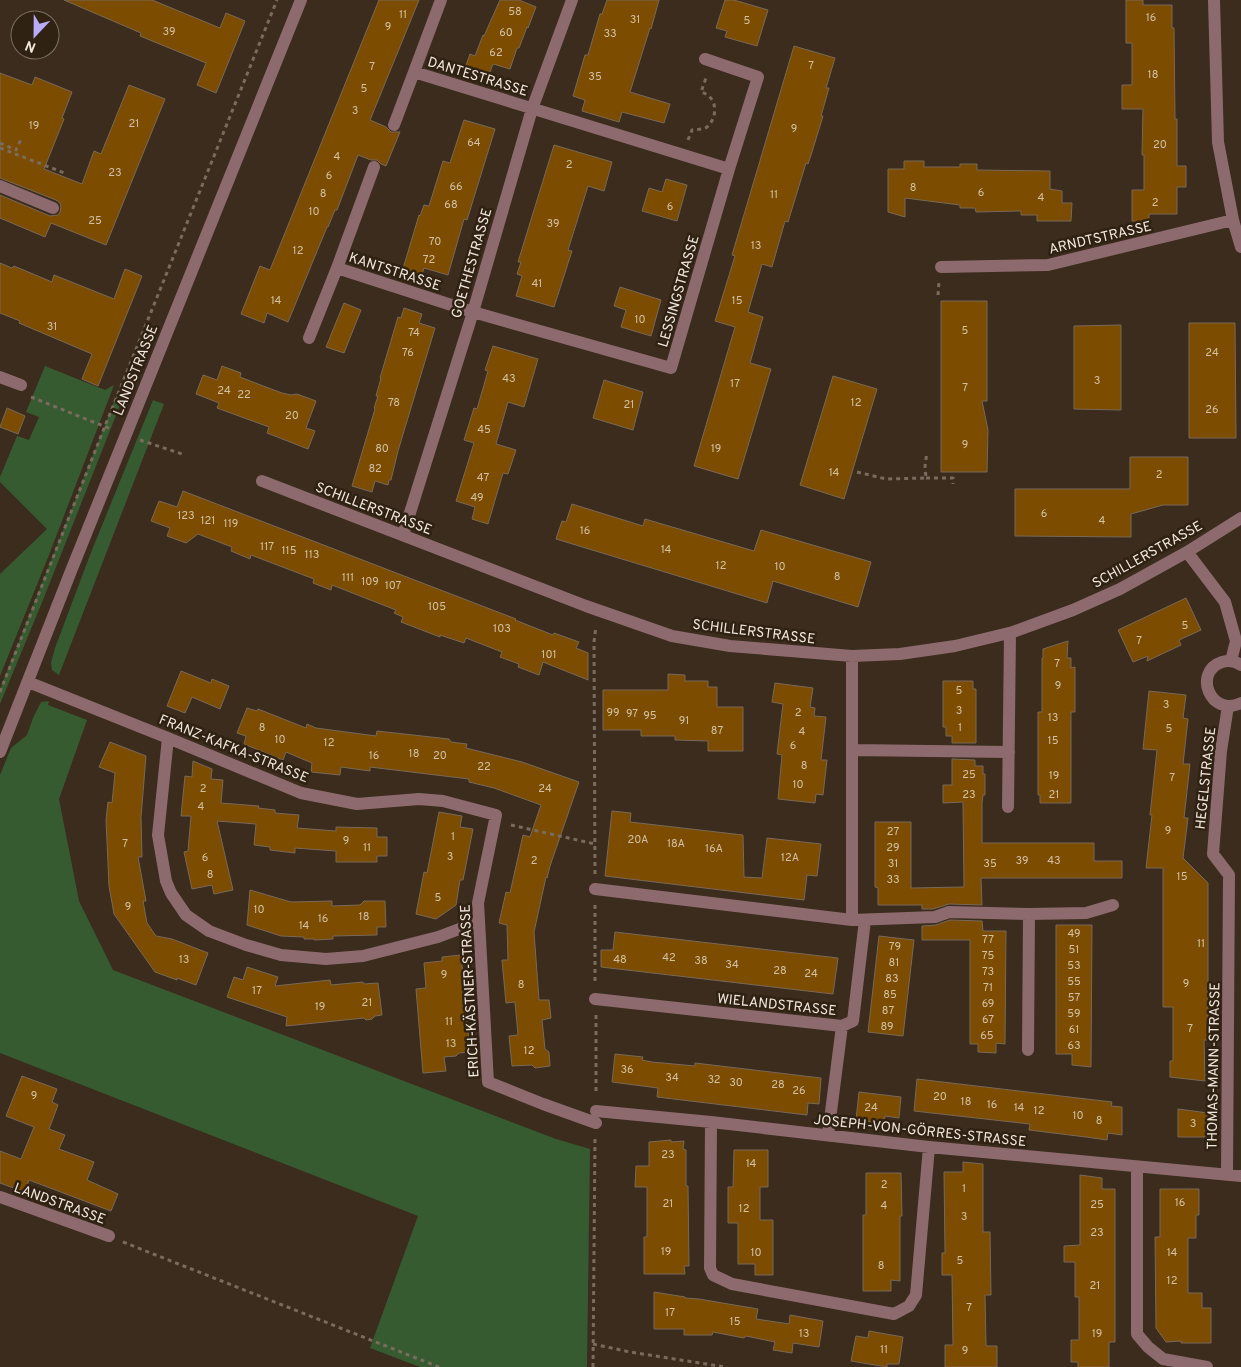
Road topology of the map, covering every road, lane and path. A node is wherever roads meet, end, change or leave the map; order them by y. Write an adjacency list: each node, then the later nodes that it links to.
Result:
1 (277, 0): 27 (path)
2 (301, 0): 28 (street, LANDSTRASSE)
3 (441, 0): 7 (street, DANTESTRASSE)
4 (572, 0): 8 (street, GOETHESTRASSE)
5 (1214, 0): 19 (street)
6 (708, 60): 13 (path); 15 (street, LESSINGSTRASSE)
7 (414, 72): 8 (street, DANTESTRASSE); 9 (street, DANTESTRASSE)
8 (532, 109): 13 (street); 23 (street, GOETHESTRASSE)
9 (394, 125)
10 (22, 136): 11 (path)
11 (0, 143)
12 (0, 148): 16 (path)
13 (683, 155): 15 (street)
14 (374, 167): 22 (street, KANTSTRASSE)
15 (729, 169): 23 (street, LESSINGSTRASSE)
16 (67, 174)
17 (0, 186): 18 (street)
18 (53, 208)
19 (1232, 220): 20 (street); 21 (street, ARNDTSTRASSE)
20 (1241, 247)
21 (941, 267)
22 (337, 268): 23 (street, KANTSTRASSE); 24 (street, KANTSTRASSE)
23 (473, 312): 36 (street, GOETHESTRASSE)
24 (309, 338)
25 (0, 377): 26 (street)
26 (21, 385): 27 (path)
27 (105, 426): 28 (path); 42 (path)
28 (126, 434): 30 (path); 41 (street, LANDSTRASSE)
29 (927, 452): 32 (path)
30 (182, 454)
31 (857, 472): 32 (path)
32 (926, 478): 34 (path)
33 (262, 481): 36 (street, SCHILLERSTRASSE)
34 (953, 484)
35 (1241, 518): 37 (street, SCHILLERSTRASSE)
36 (403, 535): 39 (street, SCHILLERSTRASSE)
37 (1187, 552): 38 (street, SCHILLERSTRASSE); 40 (street)
38 (1010, 633): 39 (street, SCHILLERSTRASSE); 48 (street)
39 (852, 656): 46 (street)
40 (1236, 663): 44 (street)
41 (28, 682): 45 (street, FRANZ-KAFKA-STRASSE); 47 (street, LANDSTRASSE)
42 (0, 692)
43 (1241, 703): 44 (street)
44 (1228, 706): 52 (street, HEGELSTRASSE)
45 (168, 738): 50 (street, FRANZ-KAFKA-STRASSE); 58 (street)
46 (852, 750): 48 (street); 56 (street)
47 (0, 752)
48 (1009, 752): 49 (street)
49 (1008, 807)
50 (496, 815): 51 (path); 58 (street, ERICH-KÄSTNER-STRASSE)
51 (595, 844)
52 (1213, 854): 59 (street, THOMAS-MANN-STRASSE)
53 (595, 890): 56 (street)
54 (1113, 905): 55 (street)
55 (1029, 914): 57 (street); 62 (street)
56 (852, 920): 57 (street)
57 (865, 920): 61 (street, WIELANDSTRASSE)
58 (478, 922): 63 (street, ERICH-KÄSTNER-STRASSE)
59 (1235, 958): 68 (street, THOMAS-MANN-STRASSE)
60 (596, 999): 61 (street, WIELANDSTRASSE)
61 (842, 1026): 65 (street)
62 (1028, 1050)
63 (596, 1117): 64 (street, JOSEPH-VON-GÖRRES-STRASSE)
64 (711, 1122): 65 (street, JOSEPH-VON-GÖRRES-STRASSE); 66 (street)
65 (828, 1135): 66 (street, JOSEPH-VON-GÖRRES-STRASSE)
66 (929, 1147): 67 (street, JOSEPH-VON-GÖRRES-STRASSE)
67 (1137, 1167): 68 (street, JOSEPH-VON-GÖRRES-STRASSE); 75 (street)
68 (1227, 1174): 69 (street, JOSEPH-VON-GÖRRES-STRASSE)
69 (1241, 1176)
70 (0, 1197): 71 (street, LANDSTRASSE)
71 (109, 1236): 73 (path)
72 (593, 1344): 74 (path)
73 (439, 1367)
74 (725, 1367)
75 (1207, 1367)

